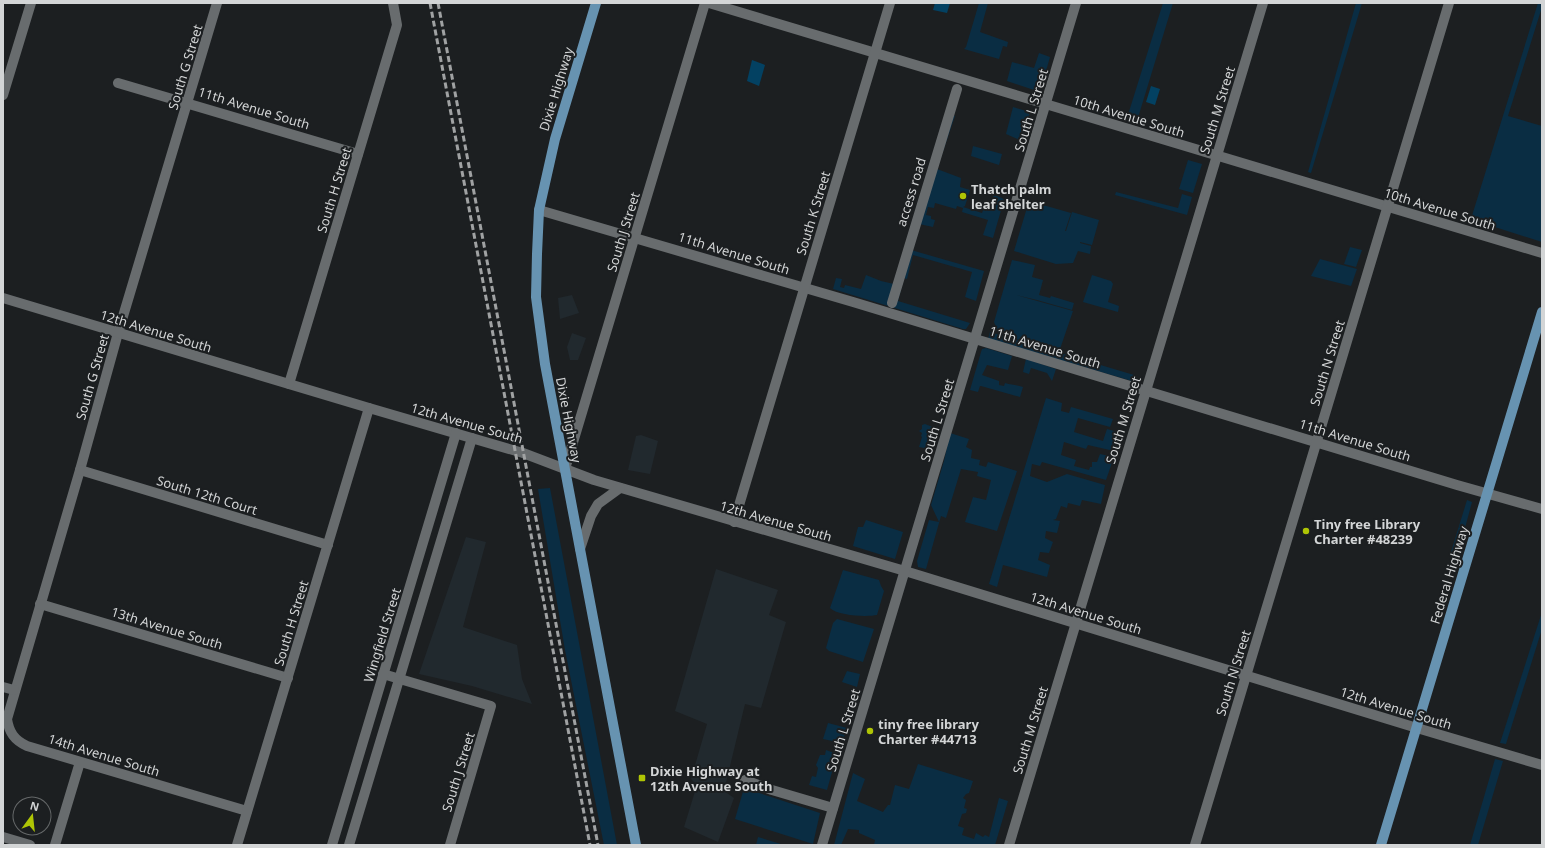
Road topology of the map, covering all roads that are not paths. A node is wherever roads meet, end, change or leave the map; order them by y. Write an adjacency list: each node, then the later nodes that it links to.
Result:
1 (31, 3): 14 (street)
2 (217, 3): 15 (street, South G Street)
3 (393, 3): 17 (street, South H Street)
4 (596, 3): 20 (main road, Dixie Highway)
5 (705, 3): 21 (street, South J Street)
6 (709, 3): 11 (street, 10th Avenue South)
7 (890, 3): 11 (street, South K Street)
8 (1076, 3): 16 (street, South L Street)
9 (1263, 3): 18 (street, South M Street)
10 (1449, 3): 19 (street, South N Street)
11 (875, 53): 16 (street, 10th Avenue South); 23 (street, South K Street)
12 (118, 83): 15 (street, 11th Avenue South)
13 (957, 88): 25 (street, access road)
14 (3, 95)
15 (187, 102): 17 (street, 11th Avenue South); 27 (street, South G Street)
16 (1046, 104): 18 (street, 10th Avenue South); 28 (street, South L Street)
17 (358, 154): 29 (street, South H Street)
18 (1217, 156): 19 (street, 10th Avenue South); 30 (street, South M Street)
19 (1388, 208): 22 (street, 10th Avenue South); 34 (street, South N Street)
20 (539, 210): 21 (street, 11th Avenue South); 35 (main road, Dixie Highway)
21 (635, 237): 23 (street, 11th Avenue South); 35 (street, South J Street)
22 (1542, 254)
23 (804, 288): 28 (street, 11th Avenue South); 40 (street, South K Street)
24 (3, 298): 27 (street, 12th Avenue South)
25 (892, 303)
26 (1542, 312): 38 (main road, Federal Highway)
27 (118, 333): 29 (street, 12th Avenue South); 36 (street, South G Street)
28 (975, 340): 30 (street, 11th Avenue South); 43 (street, South L Street)
29 (289, 384): 31 (street, 12th Avenue South)
30 (1146, 391): 34 (street, 11th Avenue South); 45 (street, South M Street)
31 (369, 408): 32 (street, 12th Avenue South); 41 (street, South H Street)
32 (456, 433): 33 (street, 12th Avenue South); 46 (street, Wingfield Street)
33 (472, 438): 35 (street, 12th Avenue South); 49 (street)
34 (1317, 442): 38 (street, 11th Avenue South); 47 (street, South N Street)
35 (565, 469): 37 (street, 12th Avenue South); 42 (main road, Dixie Highway)
36 (80, 470): 41 (street, South 12th Court); 44 (street, South G Street)
37 (620, 488): 40 (street, 12th Avenue South); 42 (street)
38 (1487, 494): 39 (street, 11th Avenue South); 52 (main road, Federal Highway)
39 (1542, 509)
40 (734, 522): 43 (street, 12th Avenue South)
41 (328, 544): 48 (street, South H Street)
42 (580, 548): 67 (main road, Dixie Highway)
43 (905, 571): 45 (street, 12th Avenue South); 58 (street, South L Street)
44 (40, 604): 48 (street, 13th Avenue South); 51 (street, South G Street)
45 (1076, 623): 47 (street, 12th Avenue South); 69 (street, South M Street)
46 (384, 674): 49 (street); 53 (street, Wingfield Street)
47 (1246, 676): 52 (street, 12th Avenue South); 70 (street, South N Street)
48 (288, 678): 59 (street, South H Street)
49 (399, 679): 54 (street); 66 (street, South J Street)
50 (3, 687): 51 (street)
51 (14, 690): 55 (street, 14th Avenue South)
52 (1417, 728): 56 (street, 12th Avenue South); 71 (main road, Federal Highway)
53 (366, 734): 54 (street); 64 (street, Wingfield Street)
54 (381, 739): 65 (street)
55 (80, 762): 59 (street, 14th Avenue South); 62 (street)
56 (1542, 765)
57 (745, 780): 58 (street)
58 (833, 808): 68 (street, South L Street)
59 (247, 811): 63 (street, South H Street)
60 (3, 837): 61 (street)
61 (30, 845)
62 (55, 845)
63 (237, 845)
64 (332, 845)
65 (349, 845)
66 (450, 845)
67 (636, 845)
68 (822, 845)
69 (1009, 845)
70 (1195, 845)
71 (1381, 845)

